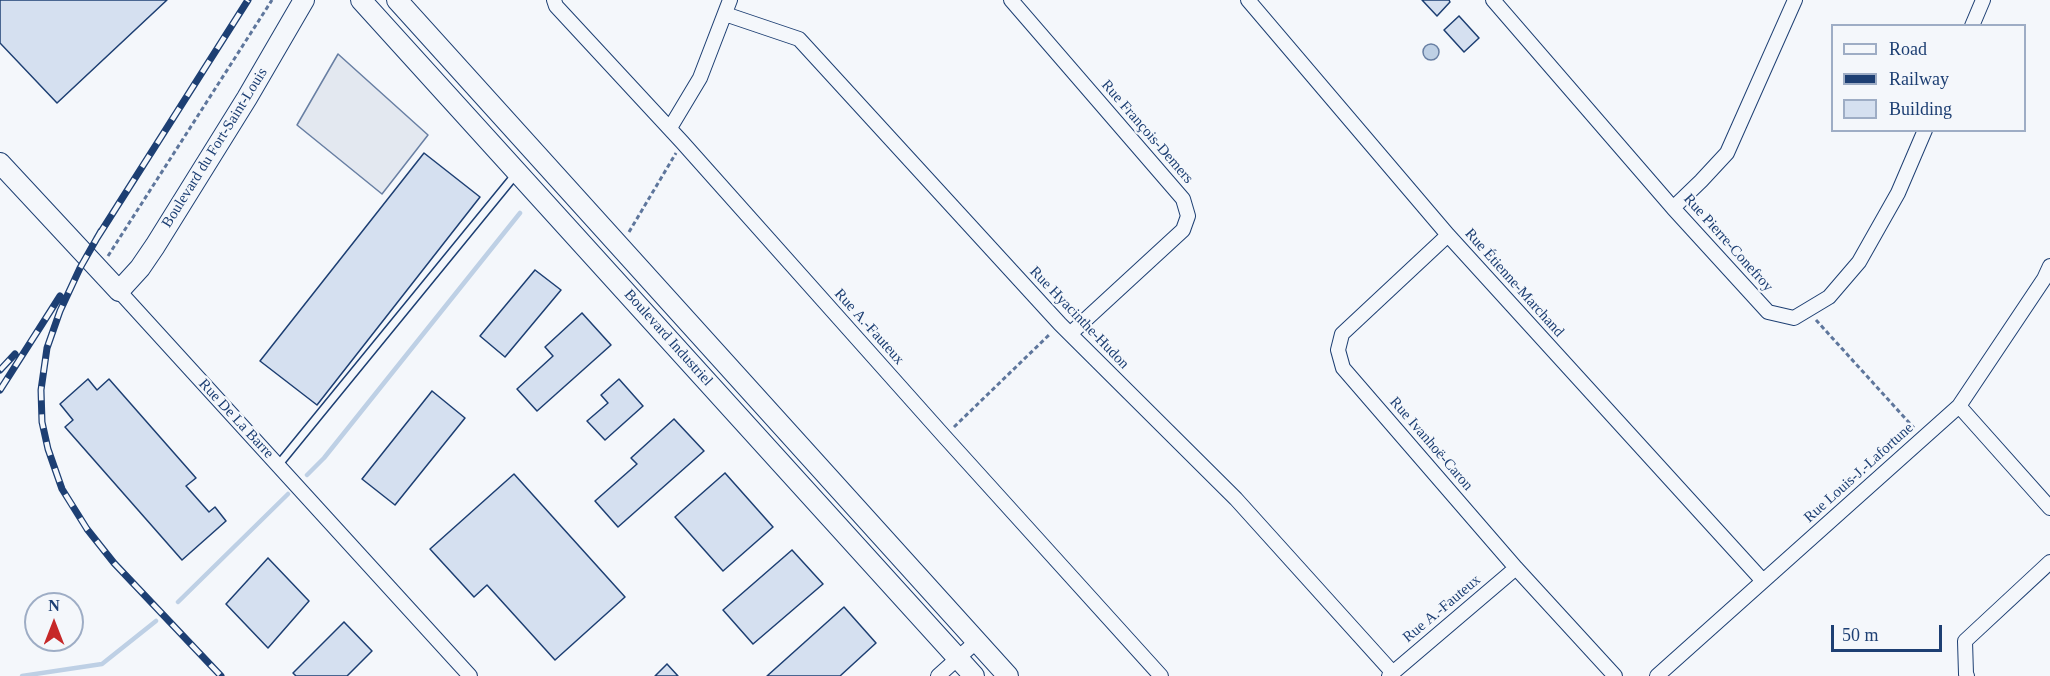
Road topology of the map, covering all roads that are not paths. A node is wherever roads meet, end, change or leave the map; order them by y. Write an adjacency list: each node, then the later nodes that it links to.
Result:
1 (304, 0): 23 (street, Boulevard du Fort-Saint-Louis)
2 (362, 0): 17 (street, Boulevard Industriel)
3 (397, 0): 15 (street, Boulevard Industriel)
4 (554, 0): 13 (street, Rue A.-Fauteux)
5 (730, 0): 11 (street)
6 (1011, 0): 26 (street, Rue François-Demers)
7 (1248, 0): 21 (street, Rue Étienne-Marchand)
8 (1493, 0): 19 (street, Rue Pierre-Conefroy)
9 (1795, 0): 19 (street)
10 (1983, 0): 12 (street)
11 (725, 14): 13 (street); 26 (street, Rue Hyacinthe-Hudon)
12 (1973, 24)
13 (670, 128): 46 (street, Rue A.-Fauteux)
14 (1924, 132): 19 (street, Rue Pierre-Conefroy)
15 (543, 161): 17 (street); 18 (street, Boulevard Industriel)
16 (0, 163): 23 (street, Rue De La Barre)
17 (521, 176): 20 (street, Boulevard Industriel); 30 (lane)
18 (586, 208): 20 (street); 24 (street, Boulevard Industriel)
19 (1673, 208)
20 (566, 226): 25 (street, Boulevard Industriel)
21 (1448, 235): 37 (street, Rue Ivanhoë-Caron); 38 (street, Rue Étienne-Marchand)
22 (2048, 276): 27 (street, Rue Louis-J.-Lafortune)
23 (119, 291): 30 (street, Rue De La Barre)
24 (678, 311): 25 (street); 28 (street, Boulevard Industriel)
25 (658, 328): 29 (street, Boulevard Industriel)
26 (1065, 329): 41 (street, Rue Hyacinthe-Hudon)
27 (1959, 406): 33 (street); 38 (street, Rue Louis-J.-Lafortune)
28 (775, 418): 29 (street); 31 (street, Boulevard Industriel)
29 (754, 433): 32 (street, Boulevard Industriel)
30 (279, 464): 42 (street, Rue De La Barre)
31 (839, 489): 32 (street); 34 (street, Boulevard Industriel)
32 (820, 506): 35 (street, Boulevard Industriel)
33 (2050, 508)
34 (880, 534): 35 (street); 39 (street, Boulevard Industriel)
35 (860, 550): 40 (street, Boulevard Industriel)
36 (2050, 562): 49 (street)
37 (1516, 568): 41 (street, Rue A.-Fauteux); 47 (street, Rue Ivanhoë-Caron)
38 (1763, 581): 48 (street, Rue Louis-J.-Lafortune)
39 (977, 641): 40 (street); 45 (street, Boulevard Industriel)
40 (958, 658): 43 (street); 44 (street, Boulevard Industriel)
41 (1391, 674)
42 (470, 676)
43 (938, 676)
44 (974, 676)
45 (1008, 676)
46 (1161, 676)
47 (1615, 676)
48 (1657, 676)
49 (1967, 676)

